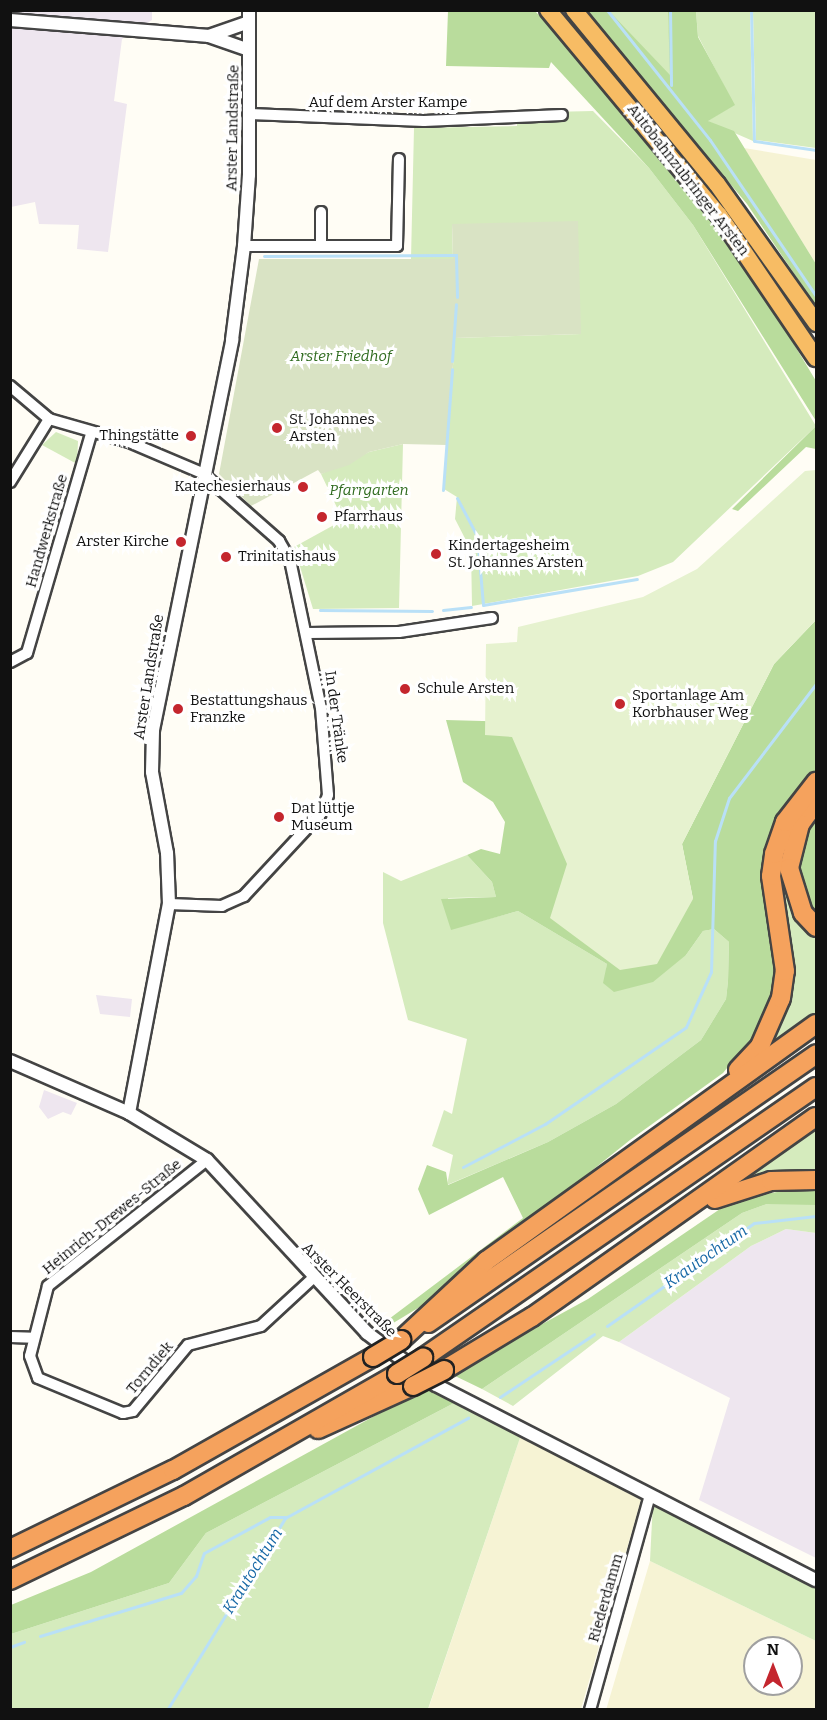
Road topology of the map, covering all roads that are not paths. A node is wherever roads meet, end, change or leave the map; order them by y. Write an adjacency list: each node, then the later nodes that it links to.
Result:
1 (548, 10): 14 (highway, Autobahnzubringer Arsten)
2 (574, 10): 13 (highway, Autobahnzubringer Arsten)
3 (249, 16): 5 (street); 6 (street, Arster Landstraße)
4 (10, 20): 5 (street)
5 (209, 36): 6 (street)
6 (249, 50): 7 (street, Arster Landstraße)
7 (250, 114): 8 (street, Auf dem Arster Kampe); 11 (street, Arster Landstraße)
8 (562, 115)
9 (399, 159): 12 (street)
10 (321, 212): 12 (street)
11 (244, 246): 12 (street); 18 (street, Arster Landstraße)
12 (321, 246)
13 (816, 323)
14 (816, 358)
15 (10, 386): 16 (street)
16 (49, 419): 17 (street, In der Tränke); 19 (street)
17 (92, 434): 18 (street, In der Tränke); 22 (street, Handwerkstraße)
18 (202, 473): 21 (street, In der Tränke); 25 (street, Arster Landstraße)
19 (10, 482)
20 (492, 618): 21 (street)
21 (308, 633): 25 (street, In der Tränke)
22 (10, 662)
23 (816, 782): 31 (highway)
24 (816, 802): 26 (highway)
25 (169, 904): 32 (street, Arster Landstraße)
26 (816, 927)
27 (816, 1024): 31 (highway)
28 (816, 1054): 40 (highway)
29 (10, 1060): 32 (street, Arster Heerstraße)
30 (816, 1087): 41 (highway, bridge)
31 (716, 1094): 40 (highway)
32 (129, 1113): 34 (street, Arster Heerstraße)
33 (816, 1117): 36 (highway)
34 (207, 1160): 37 (street, Arster Heerstraße); 39 (street, Heinrich-Drewes-Straße)
35 (816, 1180): 36 (highway)
36 (686, 1211): 41 (highway, bridge)
37 (313, 1278): 39 (street, Torndiek); 42 (street, Arster Heerstraße)
38 (10, 1337): 39 (street)
39 (33, 1338)
40 (400, 1340): 43 (highway, bridge)
41 (293, 1436): 44 (highway)
42 (650, 1495): 45 (street, Arster Heerstraße); 46 (street, Riederdamm)
43 (10, 1549)
44 (10, 1580)
45 (816, 1580)
46 (590, 1710)

